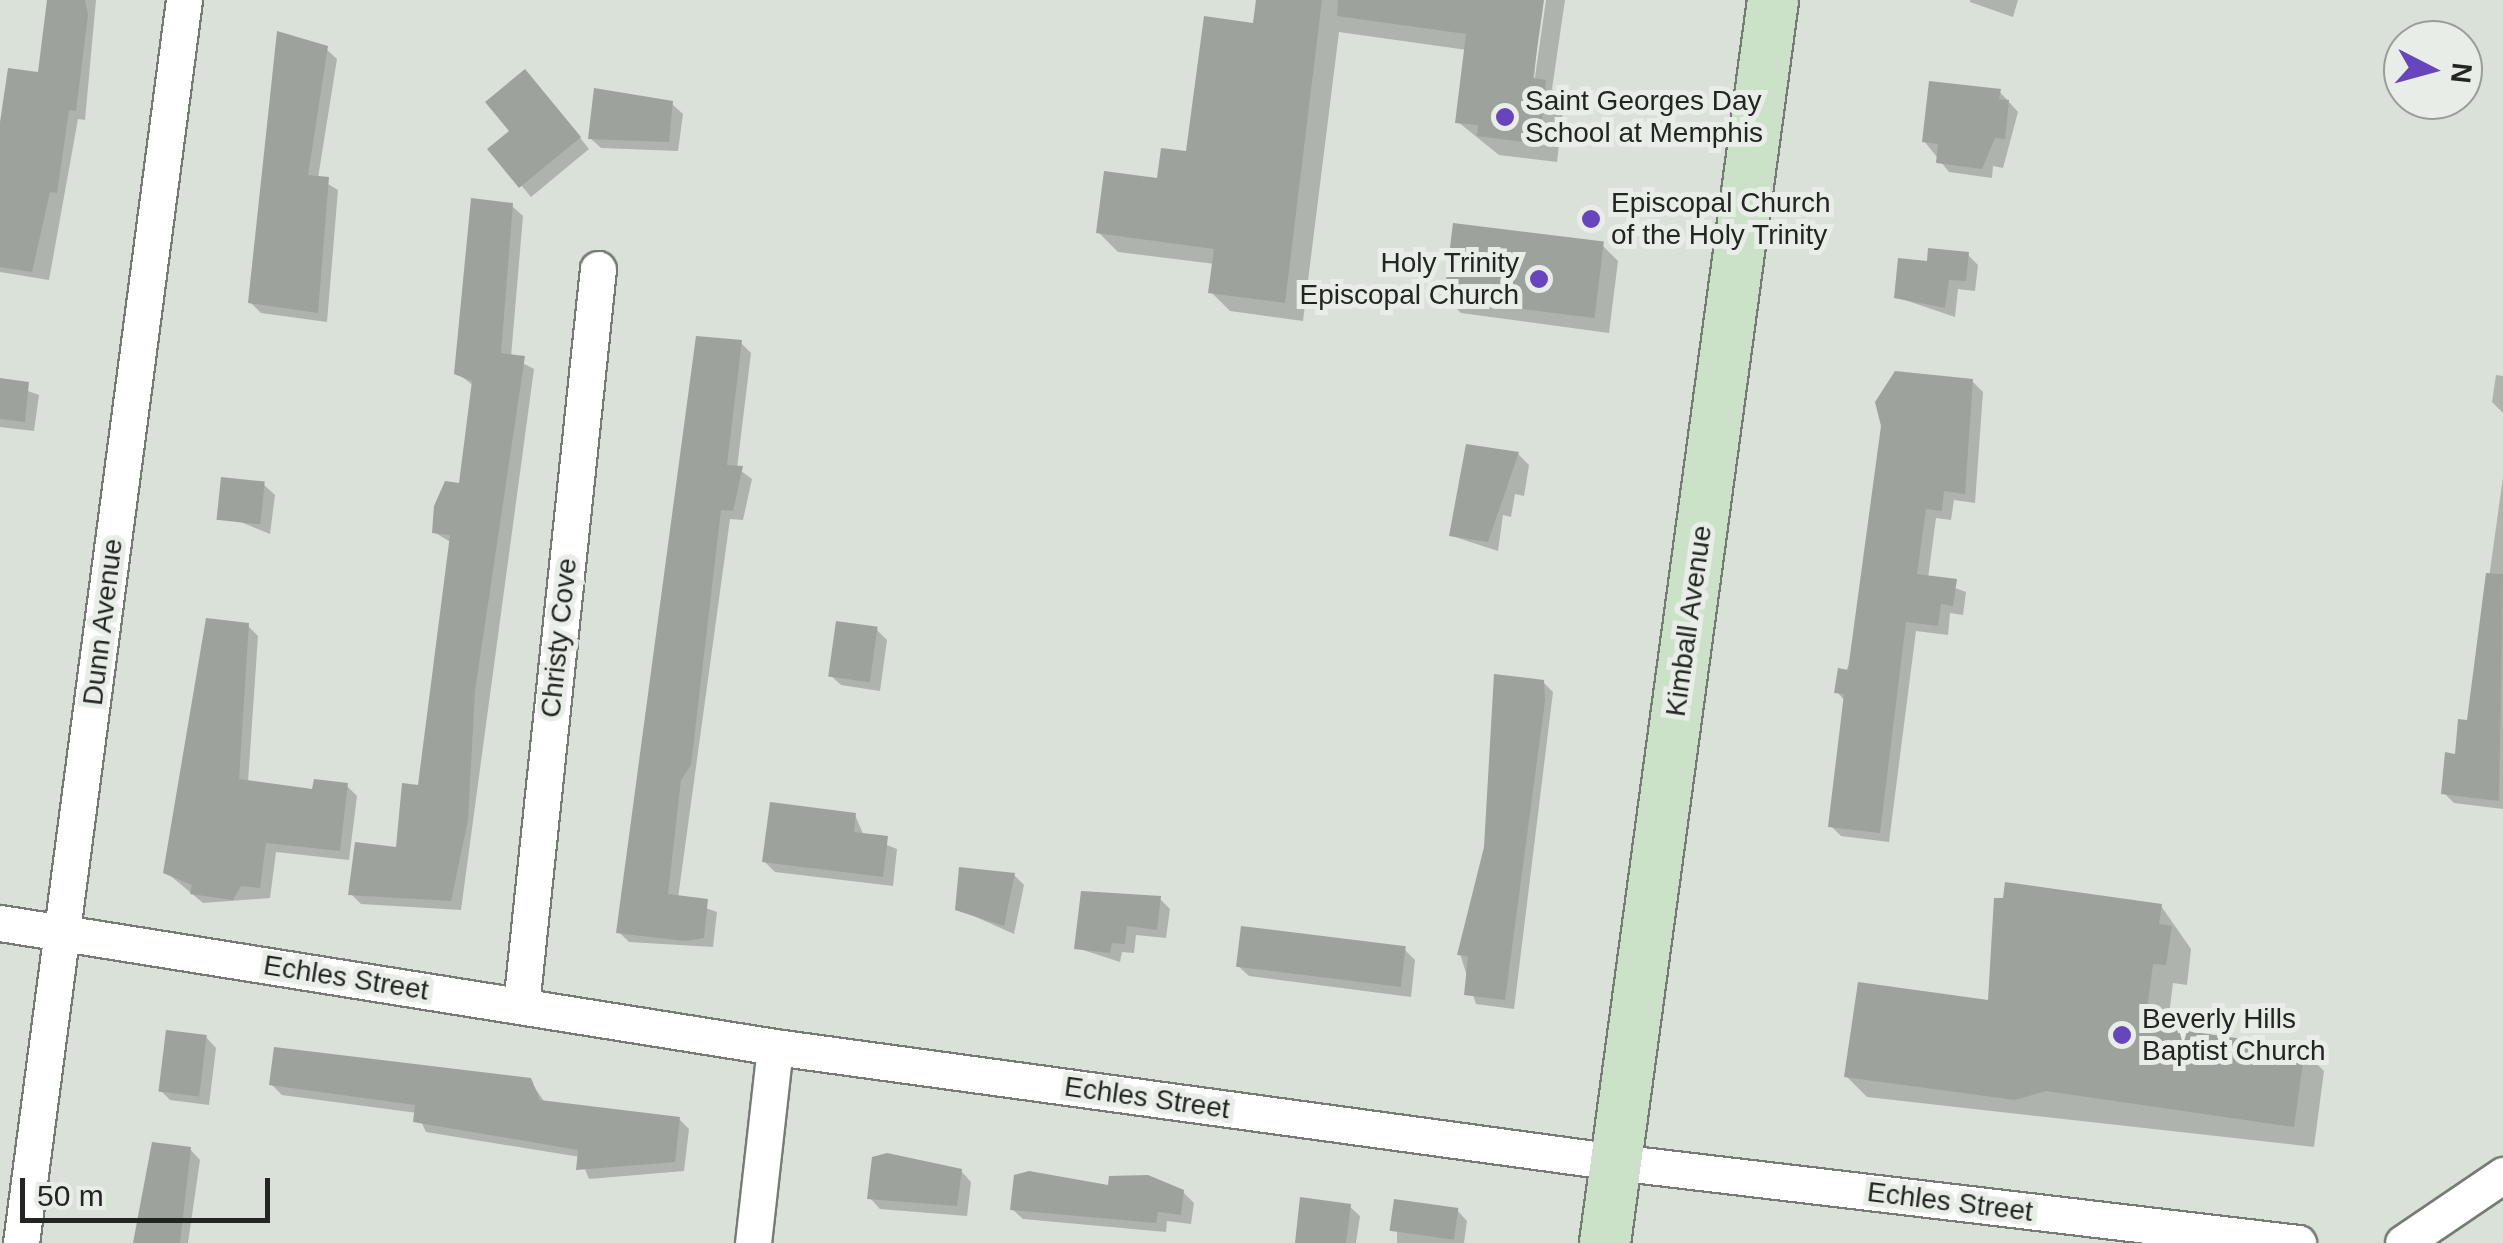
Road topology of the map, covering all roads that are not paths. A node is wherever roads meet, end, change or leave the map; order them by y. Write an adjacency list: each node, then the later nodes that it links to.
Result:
1 (184, 0): 5 (street, Dunn Avenue)
2 (1772, 0): 8 (main road, Kimball Avenue)
3 (598, 269): 6 (street, Christy Cove)
4 (0, 923): 5 (street, Echles Street)
5 (63, 931): 6 (street, Echles Street); 10 (street, Dunn Avenue)
6 (520, 1006): 7 (street, Echles Street)
7 (776, 1047): 8 (street, Echles Street); 11 (street)
8 (1616, 1162): 12 (main road, Kimball Avenue); 13 (street, Echles Street)
9 (2503, 1175): 14 (street)
10 (21, 1243)
11 (753, 1243)
12 (1605, 1243)
13 (2298, 1243)
14 (2404, 1243)

